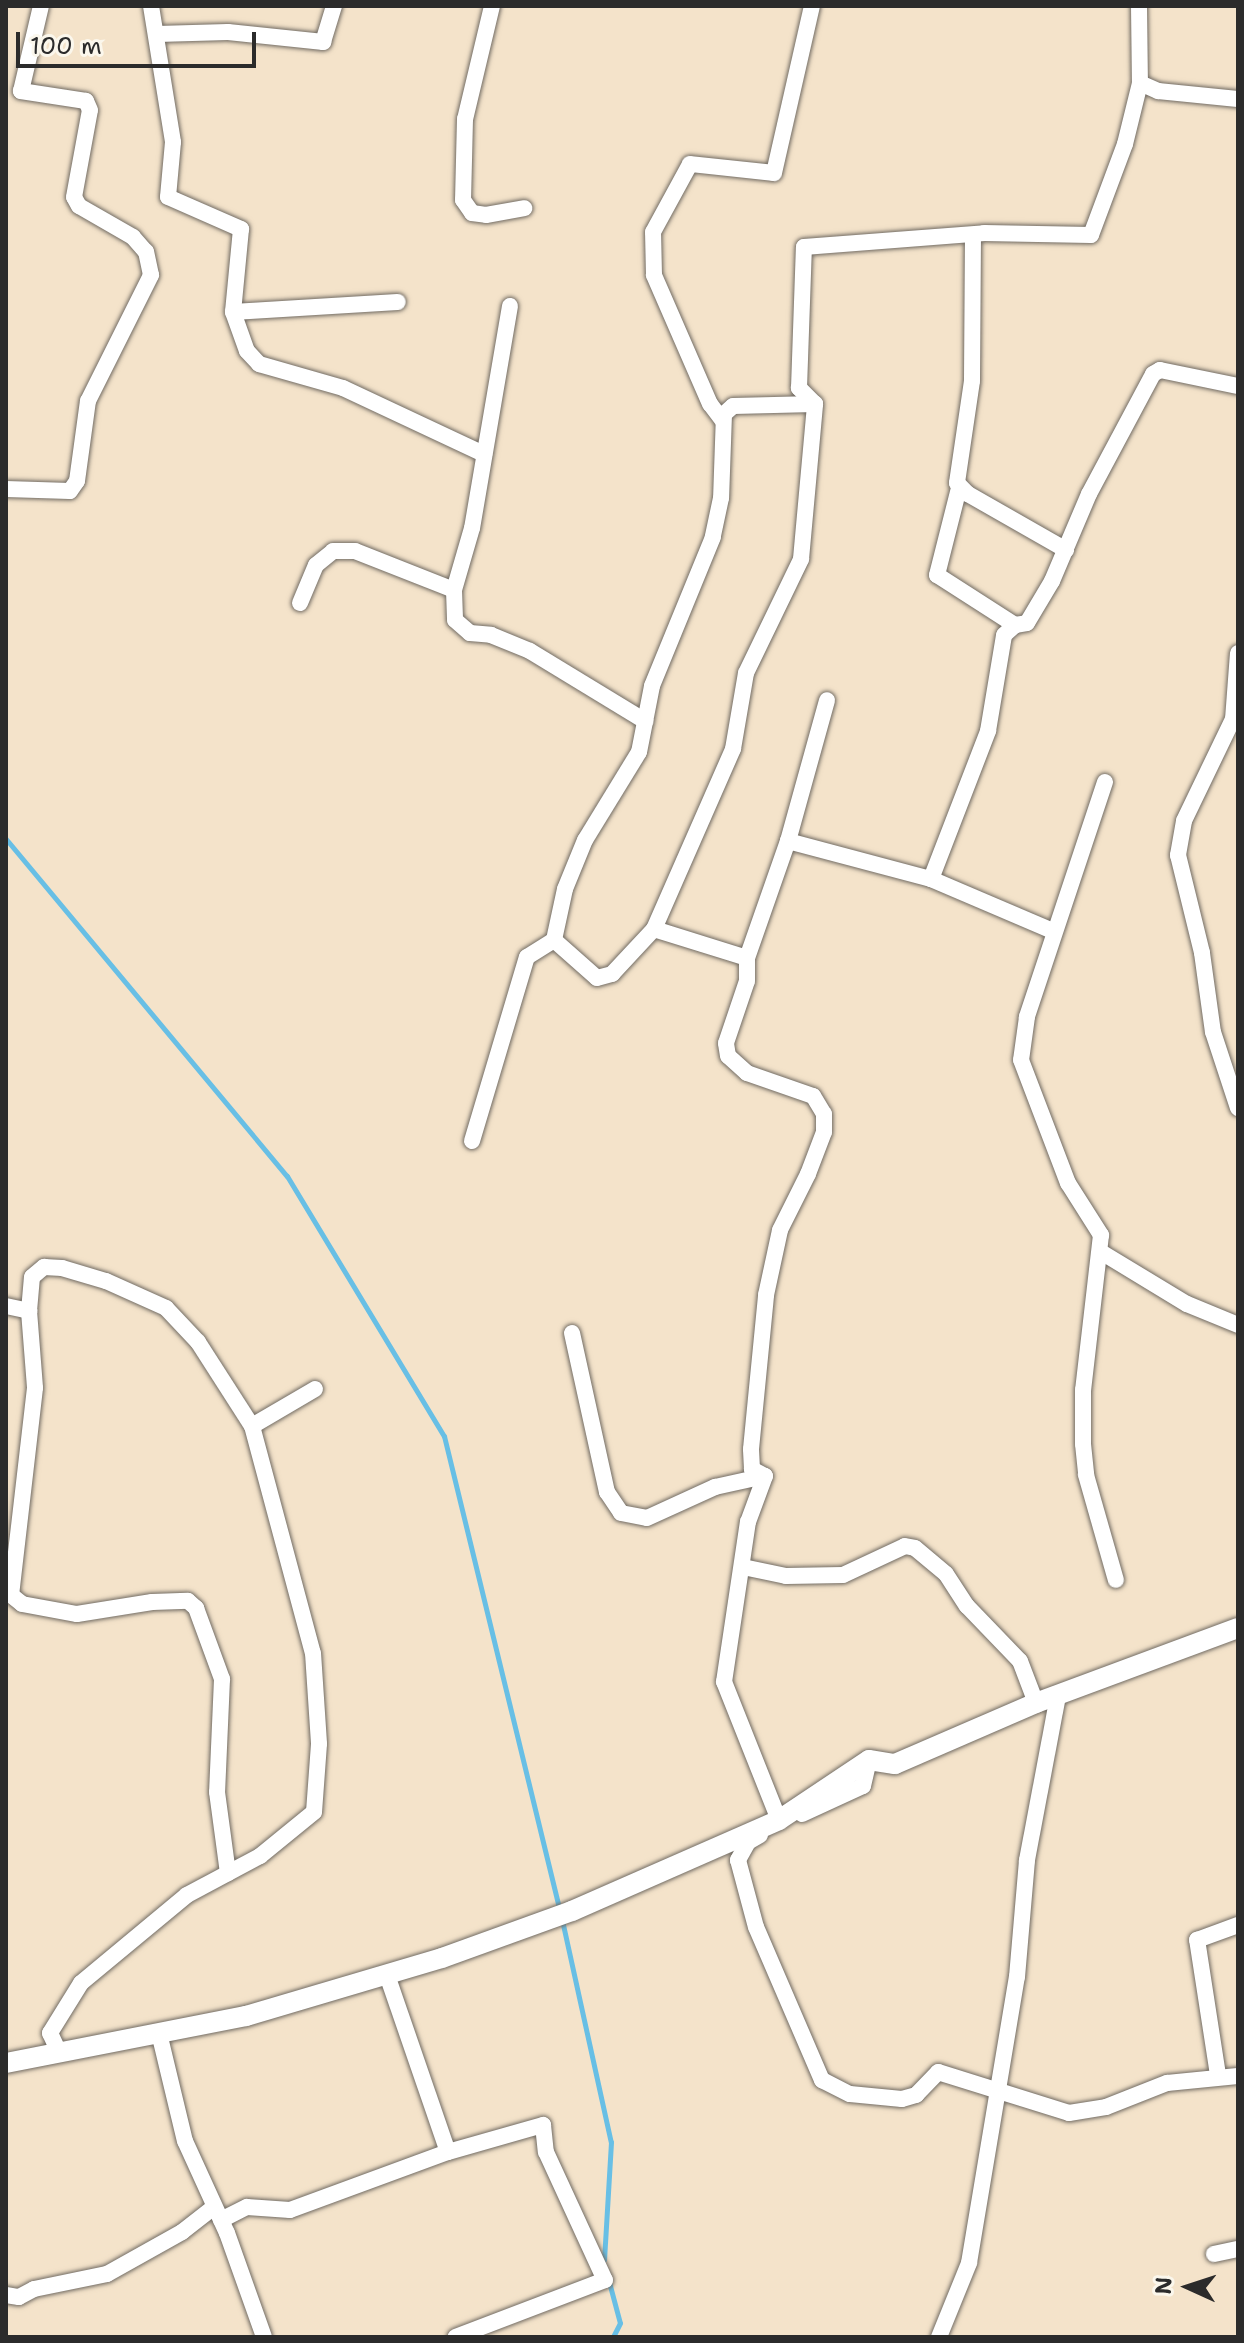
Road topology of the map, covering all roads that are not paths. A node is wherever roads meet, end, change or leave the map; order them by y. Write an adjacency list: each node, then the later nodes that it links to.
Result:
1 (41, 6): 9 (street)
2 (151, 6): 7 (street)
3 (334, 6): 7 (street)
4 (492, 6): 11 (street)
5 (812, 6): 18 (street)
6 (1139, 6): 8 (street)
7 (157, 34): 15 (street)
8 (1140, 83): 10 (street); 12 (street)
9 (13, 94): 21 (street)
10 (1238, 99)
11 (524, 208)
12 (973, 235): 17 (street); 20 (street)
13 (398, 302): 15 (street)
14 (510, 306): 19 (street)
15 (233, 312): 19 (street)
16 (1238, 386): 22 (street)
17 (815, 404): 18 (street); 32 (street)
18 (723, 421): 28 (street)
19 (484, 454): 23 (street)
20 (959, 488): 22 (street); 25 (street)
21 (6, 489)
22 (1066, 550): 25 (street)
23 (454, 590): 24 (street); 28 (street)
24 (300, 603)
25 (1015, 625): 31 (street)
26 (1238, 653): 36 (street)
27 (827, 700): 30 (street)
28 (645, 721): 34 (street)
29 (1105, 782): 33 (street)
30 (788, 841): 31 (street); 35 (street)
31 (931, 879): 33 (street)
32 (654, 929): 34 (street); 35 (street)
33 (1053, 931): 38 (street)
34 (554, 940): 37 (street)
35 (747, 958): 45 (street)
36 (1238, 1108)
37 (472, 1141)
38 (1101, 1252): 41 (street); 47 (street)
39 (6, 1306): 40 (street)
40 (29, 1311): 44 (street); 53 (street)
41 (1238, 1325)
42 (572, 1333): 45 (street)
43 (315, 1389): 44 (street)
44 (252, 1426): 53 (street)
45 (765, 1476): 46 (street)
46 (743, 1567): 50 (street); 52 (street)
47 (1116, 1580)
48 (1238, 1628): 49 (main road)
49 (1058, 1696): 50 (main road); 61 (street)
50 (1036, 1703): 51 (main road)
51 (869, 1760): 52 (main road); 61 (street)
52 (779, 1820): 55 (main road)
53 (228, 1873): 57 (street)
54 (1238, 1925): 59 (street)
55 (387, 1975): 56 (main road); 62 (street)
56 (159, 2033): 57 (main road); 63 (street)
57 (59, 2052): 58 (main road)
58 (6, 2063)
59 (1218, 2075): 60 (street); 61 (street)
60 (1238, 2076)
61 (998, 2089): 69 (street)
62 (448, 2152): 63 (street); 68 (street)
63 (217, 2214): 66 (street); 67 (street)
64 (1238, 2249): 65 (street)
65 (1214, 2254)
66 (6, 2295)
67 (264, 2337)
68 (456, 2337)
69 (939, 2337)

